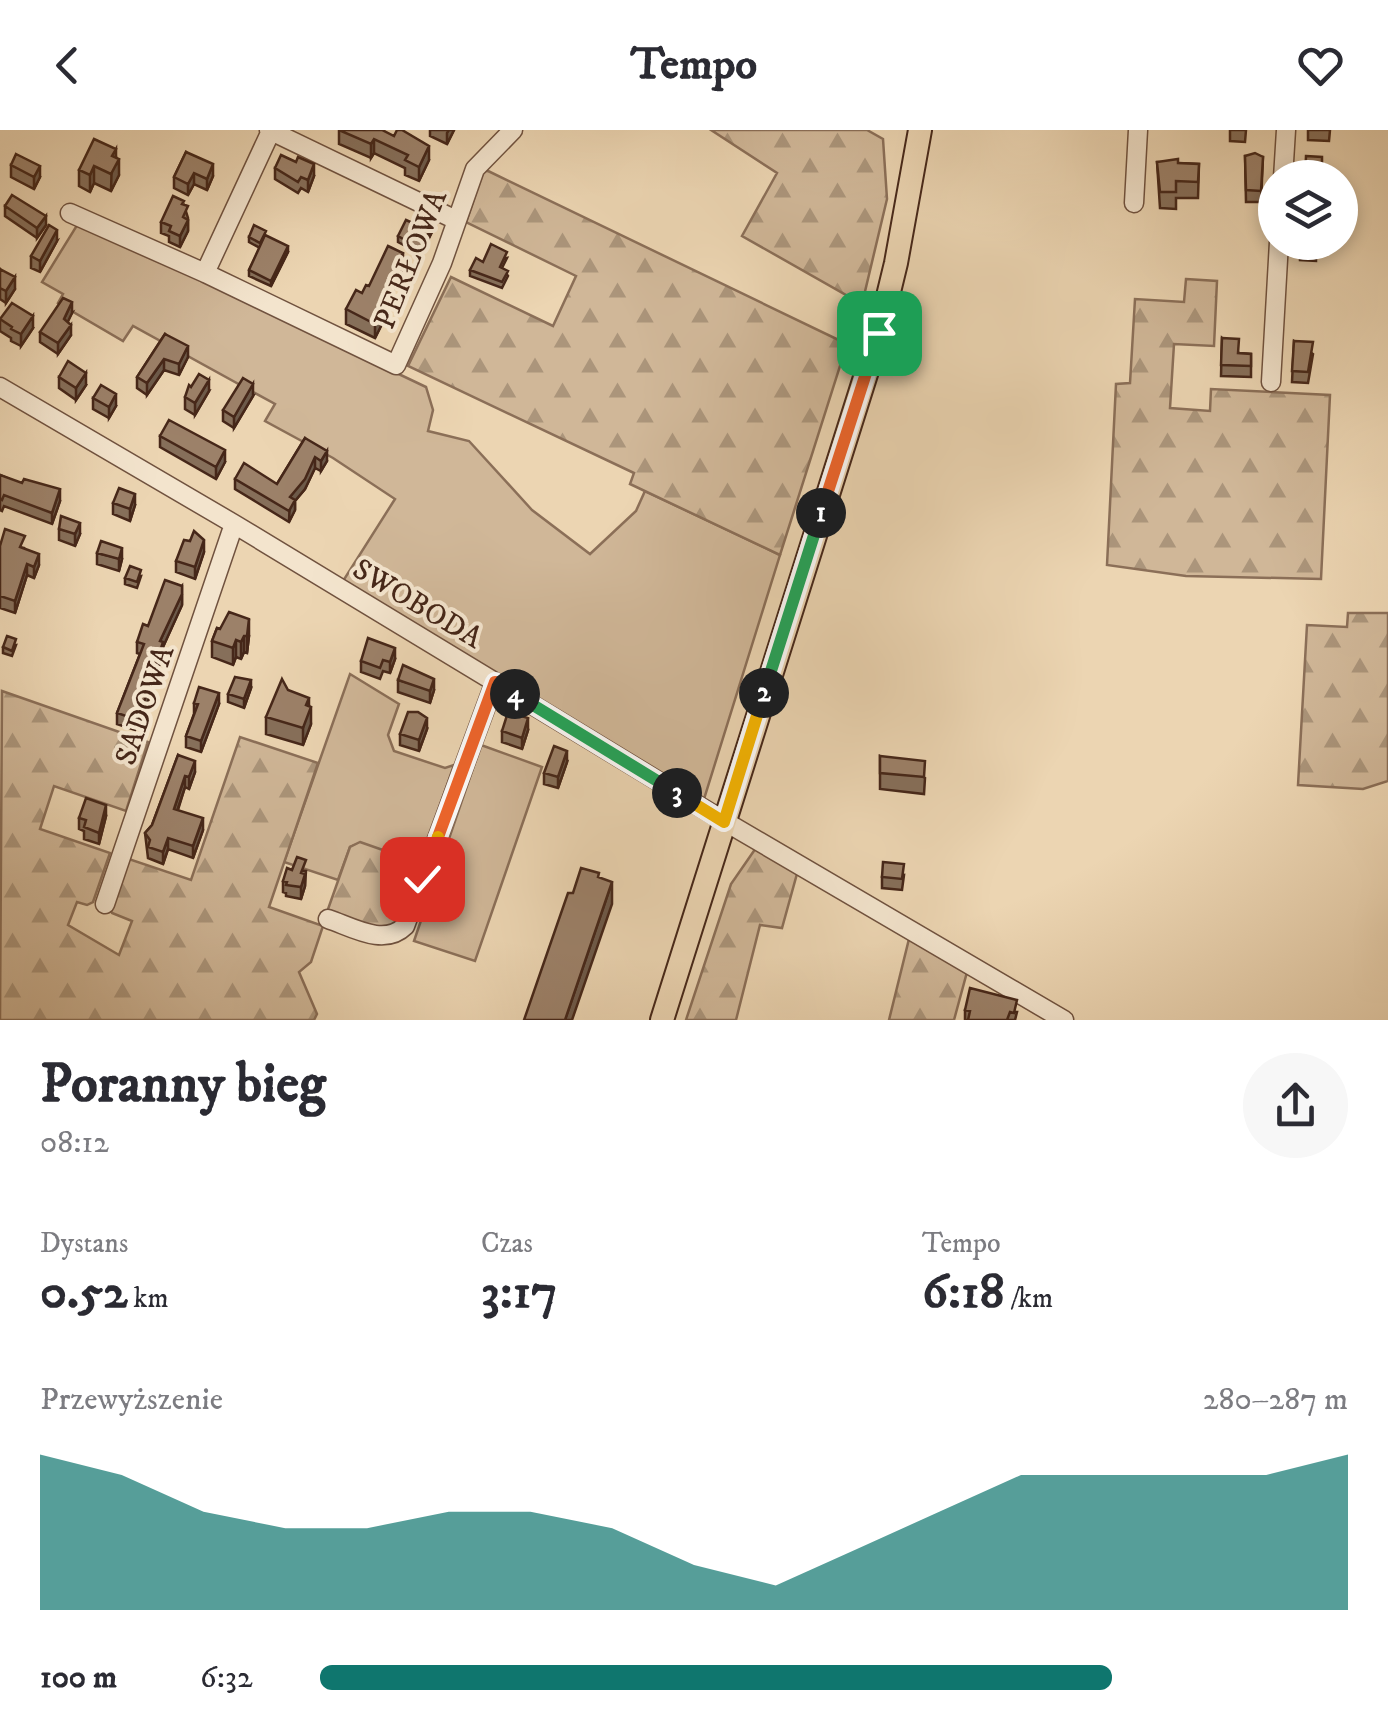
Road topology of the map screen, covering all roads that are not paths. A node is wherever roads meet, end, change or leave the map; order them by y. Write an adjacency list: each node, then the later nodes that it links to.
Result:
1 (270, 130): 9 (street); 11 (street)
2 (513, 130): 9 (street, PERŁOWA)
3 (920, 130): 16 (main road)
4 (1138, 130): 7 (street)
5 (1286, 130): 6 (street)
6 (1284, 160)
7 (1134, 202)
8 (70, 213): 11 (street)
9 (456, 220): 11 (street, PERŁOWA)
10 (1278, 260): 12 (street)
11 (205, 273)
12 (1271, 382)
13 (0, 387): 14 (street, SWOBODA)
14 (234, 524): 15 (street, SWOBODA); 17 (street, SADOWA)
15 (495, 682): 16 (street, SWOBODA); 18 (street)
16 (724, 822): 19 (main road); 20 (street, SWOBODA)
17 (105, 904)
18 (328, 919)
19 (662, 1020)
20 (1064, 1020)

